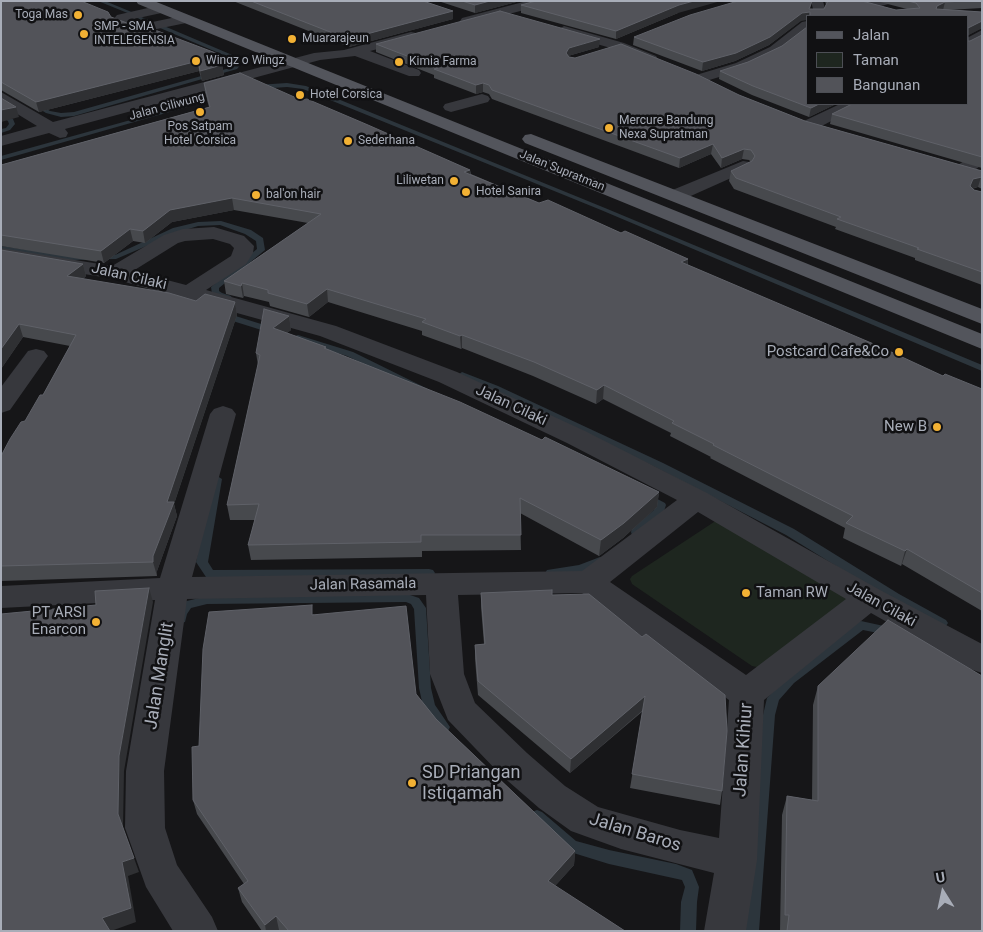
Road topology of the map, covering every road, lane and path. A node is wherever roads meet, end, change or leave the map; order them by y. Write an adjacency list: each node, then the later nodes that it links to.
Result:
1 (142, 1): 7 (main road, Jalan Supratman)
2 (178, 1): 20 (main road, Jalan Supratman)
3 (543, 1): 8 (street)
4 (817, 1): 9 (street)
5 (862, 4): 6 (street)
6 (888, 6)
7 (161, 9): 10 (main road, Jalan Supratman); 10 (street)
8 (500, 13): 11 (street); 12 (street)
9 (816, 15)
10 (186, 19): 20 (main road, Jalan Supratman)
11 (463, 19)
12 (525, 19)
13 (806, 26): 24 (street)
14 (563, 30): 17 (street)
15 (428, 31): 20 (street, Jalan Ciliwung)
16 (982, 34): 18 (street)
17 (625, 42): 19 (street); 21 (street)
18 (968, 43)
19 (600, 53)
20 (325, 59): 23 (street); 25 (main road, Jalan Supratman); 35 (street, Jalan Ciliwung); 50 (main road, Jalan Supratman)
21 (664, 64)
22 (683, 71): 24 (street)
23 (414, 73)
24 (701, 78): 26 (street)
25 (396, 86)
26 (719, 87)
27 (1, 97): 35 (street)
28 (482, 99): 31 (street)
29 (433, 100): 31 (main road)
30 (850, 105): 34 (street)
31 (451, 107): 32 (main road)
32 (478, 118)
33 (794, 119): 34 (street)
34 (810, 125): 36 (street)
35 (56, 131): 38 (street, Jalan Ciliwung); 39 (street, Jalan Ciliwung)
36 (829, 131)
37 (514, 132): 45 (main road, Jalan Supratman)
38 (1, 140)
39 (1, 152)
40 (982, 157): 43 (street)
41 (942, 165): 43 (street)
42 (743, 166): 45 (street)
43 (961, 171): 44 (street)
44 (982, 176)
45 (677, 195): 49 (main road, Jalan Supratman)
46 (1, 254): 47 (street, Jalan Cilaki)
47 (115, 272): 48 (street, Jalan Cilaki); 48 (street)
48 (189, 292): 54 (street, Jalan Cilaki)
49 (982, 317)
50 (982, 342)
51 (36, 356): 52 (street)
52 (1, 405)
53 (223, 414): 57 (street, Jalan Manglit)
54 (697, 499): 55 (street); 59 (street, Jalan Cilaki)
55 (589, 582): 56 (street, Jalan Rasamala); 61 (street)
56 (441, 584): 57 (street, Jalan Rasamala); 62 (street, Jalan Baros)
57 (173, 588): 58 (street, Jalan Rasamala); 63 (street, Jalan Manglit)
58 (1, 597)
59 (869, 598): 60 (street, Jalan Cilaki); 61 (street, Jalan Kihiur)
60 (982, 660)
61 (747, 694): 62 (street, Jalan Kihiur)
62 (737, 860): 64 (street, Jalan Kihiur)
63 (197, 931)
64 (725, 931)

